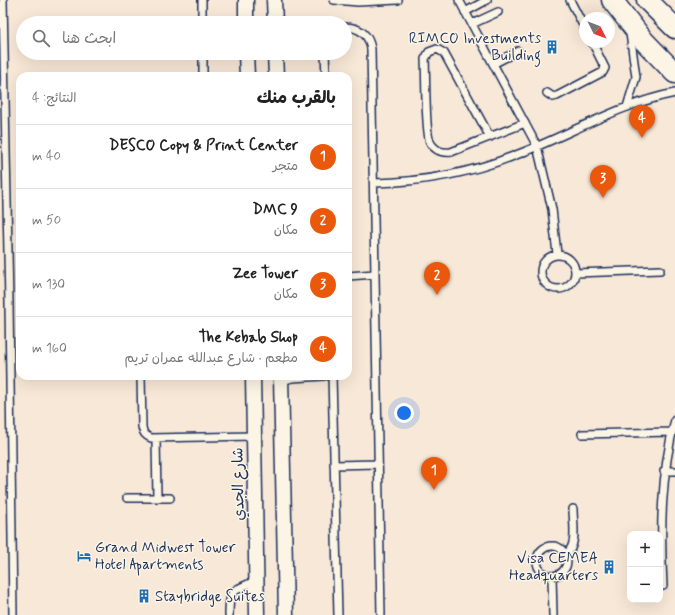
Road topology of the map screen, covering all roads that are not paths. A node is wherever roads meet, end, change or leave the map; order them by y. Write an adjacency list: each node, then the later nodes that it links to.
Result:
1 (3, 0): 67 (lane)
2 (202, 0): 14 (lane)
3 (246, 0): 15 (street)
4 (274, 0): 16 (street)
5 (334, 0): 6 (lane)
6 (398, 0)
7 (459, 0): 12 (lane)
8 (487, 0): 12 (lane)
9 (570, 0): 17 (lane)
10 (612, 0): 18 (main road)
11 (647, 0): 21 (main road)
12 (465, 12): 19 (lane)
13 (498, 12): 19 (lane)
14 (202, 16)
15 (246, 16)
16 (275, 16)
17 (579, 17)
18 (628, 22): 33 (main road); 36 (lane)
19 (472, 24): 28 (lane)
20 (352, 28): 40 (lane)
21 (675, 28)
22 (595, 48): 34 (lane)
23 (518, 51): 28 (lane)
24 (203, 60): 29 (lane)
25 (246, 60): 30 (street)
26 (275, 60): 31 (street)
27 (325, 60): 32 (lane)
28 (493, 64): 37 (lane)
29 (203, 72)
30 (247, 72)
31 (276, 72)
32 (326, 72)
33 (675, 73)
34 (547, 93)
35 (675, 93): 36 (lane)
36 (627, 107): 39 (lane)
37 (525, 123): 38 (lane); 39 (lane)
38 (490, 136): 38 (lane)
39 (537, 146): 40 (lane); 41 (lane)
40 (374, 183): 44 (lane)
41 (557, 254): 43 (lane); 43 (lane)
42 (660, 270): 43 (lane)
43 (575, 273)
44 (375, 274): 45 (lane); 55 (lane)
45 (352, 276)
46 (141, 380): 54 (lane)
47 (253, 380): 53 (street, شارع الجدي)
48 (281, 380): 70 (street)
49 (332, 380): 56 (lane)
50 (675, 420): 51 (lane)
51 (672, 432): 52 (lane); 58 (lane)
52 (582, 434)
53 (254, 436): 54 (lane); 66 (street, شارع الجدي)
54 (156, 438): 60 (lane)
55 (378, 464): 56 (lane); 72 (lane)
56 (334, 465): 71 (lane)
57 (675, 471): 58 (lane)
58 (664, 472): 64 (lane)
59 (127, 498): 60 (lane)
60 (157, 498): 61 (lane)
61 (170, 498)
62 (573, 509): 63 (lane)
63 (566, 554): 65 (lane); 65 (lane)
64 (662, 567)
65 (552, 576): 73 (lane)
66 (257, 580): 68 (lane); 69 (street, شارع الجدي)
67 (13, 615)
68 (229, 615)
69 (257, 615)
70 (286, 615)
71 (338, 615)
72 (381, 615)
73 (553, 615)

